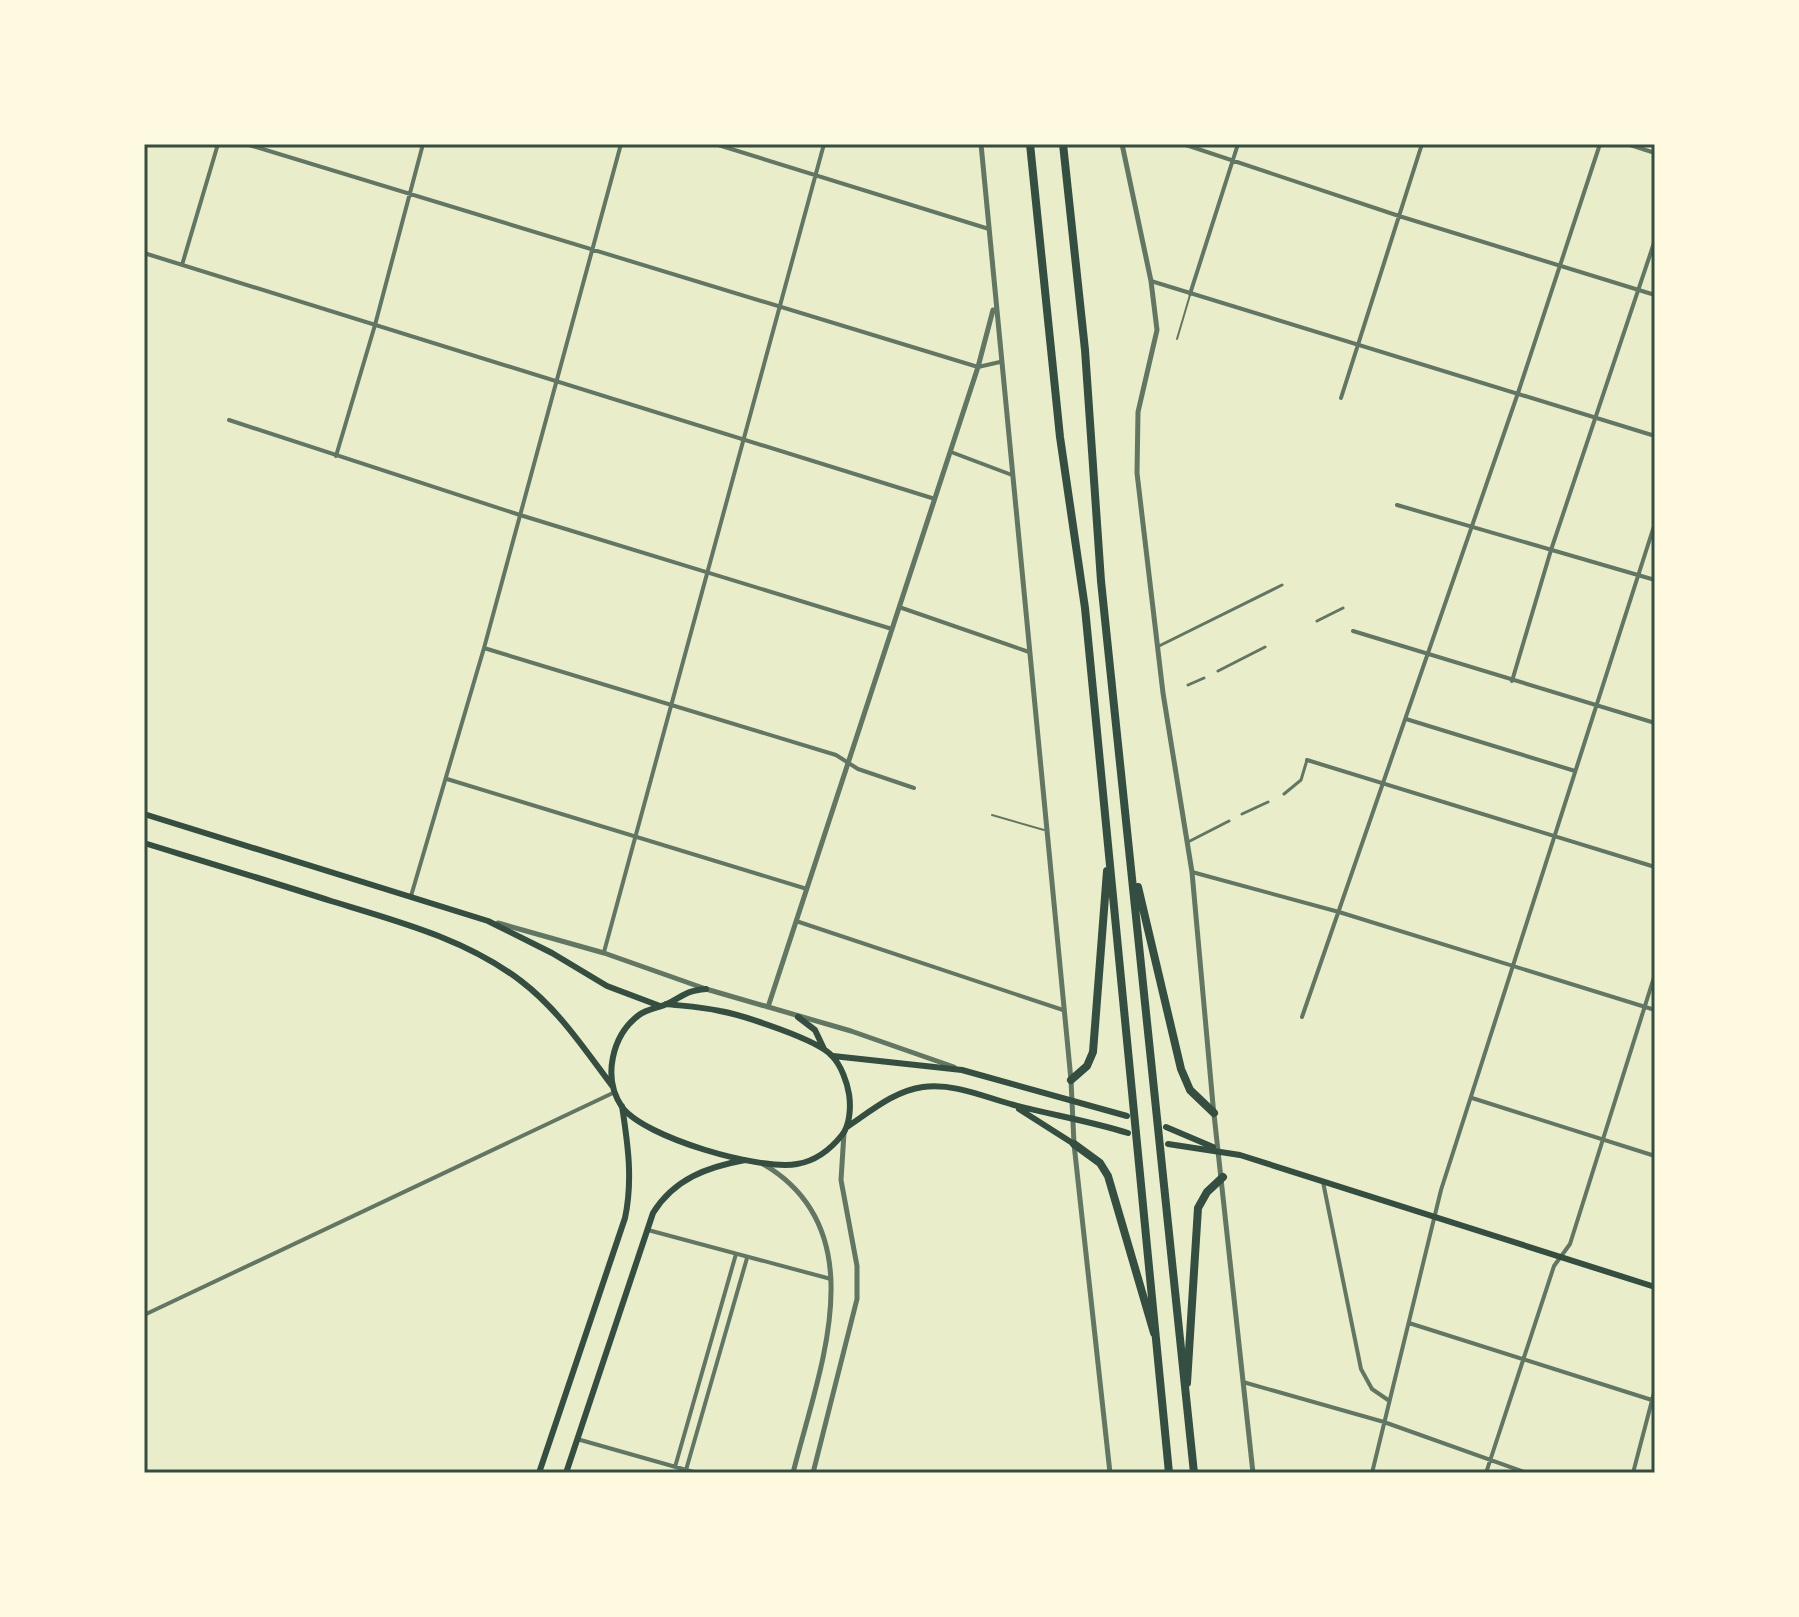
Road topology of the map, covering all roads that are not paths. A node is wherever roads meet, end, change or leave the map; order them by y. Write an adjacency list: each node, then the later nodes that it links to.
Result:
1 (218, 144): 25 (street)
2 (246, 144): 19 (street)
3 (423, 144): 19 (street)
4 (621, 144): 23 (street)
5 (715, 144): 18 (street)
6 (824, 144): 18 (street)
7 (981, 144): 21 (street)
8 (1030, 144): 93 (highway)
9 (1063, 144): 94 (highway)
10 (1122, 144): 27 (street)
11 (1183, 144): 17 (street)
12 (1238, 144): 17 (street)
13 (1422, 144): 20 (street)
14 (1600, 144): 26 (street)
15 (1627, 144): 16 (street)
16 (1655, 153)
17 (1232, 160): 20 (street); 29 (street)
18 (815, 175): 21 (street); 32 (street)
19 (410, 192): 23 (street); 33 (street)
20 (1399, 216): 26 (street); 35 (street)
21 (989, 229): 31 (street)
22 (1655, 240): 28 (street)
23 (592, 249): 32 (street); 38 (street)
24 (144, 253): 25 (street)
25 (182, 265): 33 (street)
26 (1558, 266): 28 (street); 39 (street)
27 (1151, 281): 29 (street); 63 (street)
28 (1639, 290): 30 (street); 41 (street)
29 (1190, 294): 34 (lane); 35 (street)
30 (1655, 295)
31 (996, 301): 36 (street); 37 (street)
32 (779, 307): 37 (street); 44 (street)
33 (375, 325): 38 (street); 46 (street)
34 (1177, 339)
35 (1356, 344): 39 (street); 40 (street)
36 (1000, 362): 37 (street); 47 (street)
37 (978, 367): 45 (street)
38 (555, 382): 44 (street); 50 (street)
39 (1518, 393): 41 (street); 52 (street)
40 (1341, 398)
41 (1596, 419): 43 (street); 53 (street)
42 (229, 420): 46 (street)
43 (1655, 436)
44 (743, 439): 48 (street); 54 (street)
45 (951, 452): 47 (street); 48 (street)
46 (336, 456): 50 (street)
47 (1012, 475): 66 (street)
48 (935, 499): 58 (street)
49 (1397, 505): 52 (street)
50 (520, 515): 54 (street); 65 (street)
51 (1655, 523): 55 (street)
52 (1472, 526): 53 (street); 67 (street)
53 (1551, 550): 55 (street); 70 (street)
54 (707, 572): 61 (street); 72 (street)
55 (1637, 575): 56 (street); 73 (street)
56 (1655, 580)
57 (1282, 585): 63 (street)
58 (899, 607): 61 (street); 66 (street)
59 (1343, 608): 60 (street)
60 (1317, 621)
61 (892, 629): 77 (street)
62 (1353, 631): 67 (street)
63 (1157, 647): 91 (street)
64 (1265, 647): 68 (street)
65 (484, 648): 72 (street); 79 (street)
66 (1029, 652): 88 (street)
67 (1428, 655): 70 (street); 74 (street)
68 (1218, 671)
69 (1204, 678): 71 (street)
70 (1512, 681): 73 (street)
71 (1188, 685)
72 (671, 704): 77 (street); 89 (street)
73 (1596, 705): 75 (street); 78 (street)
74 (1406, 719): 78 (street); 80 (street)
75 (1655, 723)
76 (1307, 760): 80 (street); 82 (street)
77 (848, 762): 81 (street); 97 (street)
78 (1575, 771): 90 (street)
79 (447, 779): 89 (street); 98 (street)
80 (1383, 785): 90 (street); 99 (street)
81 (914, 788)
82 (1284, 794)
83 (1268, 802): 85 (street)
84 (144, 814): 98 (main road)
85 (1242, 814)
86 (992, 815): 88 (lane)
87 (1229, 821): 91 (street)
88 (1046, 830): 109 (street)
89 (636, 836): 97 (street); 102 (street)
90 (1555, 837): 95 (street); 103 (street)
91 (1188, 842): 96 (street)
92 (144, 843): 117 (main road)
93 (1109, 847): 116 (highway); 146 (highway)
94 (1129, 848): 122 (highway); 152 (highway)
95 (1655, 867)
96 (1192, 872): 99 (street); 122 (street)
97 (807, 889): 101 (street)
98 (411, 896): 100 (main road)
99 (1339, 912): 103 (street); 112 (street)
100 (488, 921): 102 (street); 106 (main road)
101 (796, 921): 107 (street); 109 (street)
102 (604, 953): 105 (street)
103 (1511, 967): 108 (street); 118 (street)
104 (1655, 974): 108 (street)
105 (706, 989): 106 (main road); 107 (street)
106 (663, 1005): 113 (main road); 117 (main road)
107 (768, 1007): 111 (street)
108 (1645, 1007): 110 (street); 128 (street)
109 (1063, 1010): 116 (street)
110 (1655, 1010)
111 (798, 1017): 113 (main road); 115 (street)
112 (1302, 1017)
113 (824, 1049): 114 (main road)
114 (833, 1056): 115 (main road); 126 (main road)
115 (962, 1070): 119 (main road)
116 (1071, 1080): 119 (street)
117 (614, 1090): 121 (main road); 144 (street)
118 (1472, 1098): 128 (street); 137 (street)
119 (1072, 1102): 123 (main road); 124 (street)
120 (1013, 1105): 124 (main road); 126 (main road); 129 (main road)
121 (622, 1106): 133 (main road); 158 (main road)
122 (1214, 1113): 131 (street)
123 (1127, 1116)
124 (1072, 1119): 127 (main road); 129 (street)
125 (1166, 1127): 131 (main road)
126 (846, 1130): 134 (main road); 162 (street)
127 (1128, 1133)
128 (1603, 1139): 132 (street); 141 (street)
129 (1074, 1144): 146 (highway); 163 (street)
130 (1168, 1144): 131 (main road)
131 (1220, 1150): 135 (street); 136 (main road)
132 (1655, 1156)
133 (747, 1159): 134 (main road); 138 (main road)
134 (762, 1164): 142 (street)
135 (1223, 1177): 148 (street); 152 (highway)
136 (1323, 1182): 137 (main road); 150 (street)
137 (1434, 1218): 141 (main road); 145 (street)
138 (647, 1229): 139 (street); 154 (main road)
139 (736, 1254): 140 (street); 156 (street)
140 (747, 1258): 142 (street); 157 (street)
141 (1560, 1258): 143 (main road); 147 (street)
142 (831, 1279): 161 (street)
143 (1655, 1287)
144 (144, 1315)
145 (1409, 1323): 147 (street); 150 (street)
146 (1159, 1349): 164 (highway)
147 (1524, 1360): 151 (street); 155 (street)
148 (1243, 1382): 153 (street); 166 (street)
149 (1655, 1389): 151 (street)
150 (1388, 1400): 153 (street)
151 (1653, 1401): 170 (street)
152 (1185, 1403): 165 (highway)
153 (1384, 1422): 155 (street); 167 (street)
154 (577, 1439): 156 (street); 159 (main road)
155 (1490, 1460): 168 (street); 169 (street)
156 (675, 1467): 157 (street)
157 (686, 1470): 160 (street)
158 (539, 1473)
159 (566, 1473)
160 (697, 1473)
161 (793, 1473)
162 (813, 1473)
163 (1110, 1473)
164 (1169, 1473)
165 (1194, 1473)
166 (1253, 1473)
167 (1372, 1473)
168 (1486, 1473)
169 (1527, 1473)
170 (1633, 1473)

